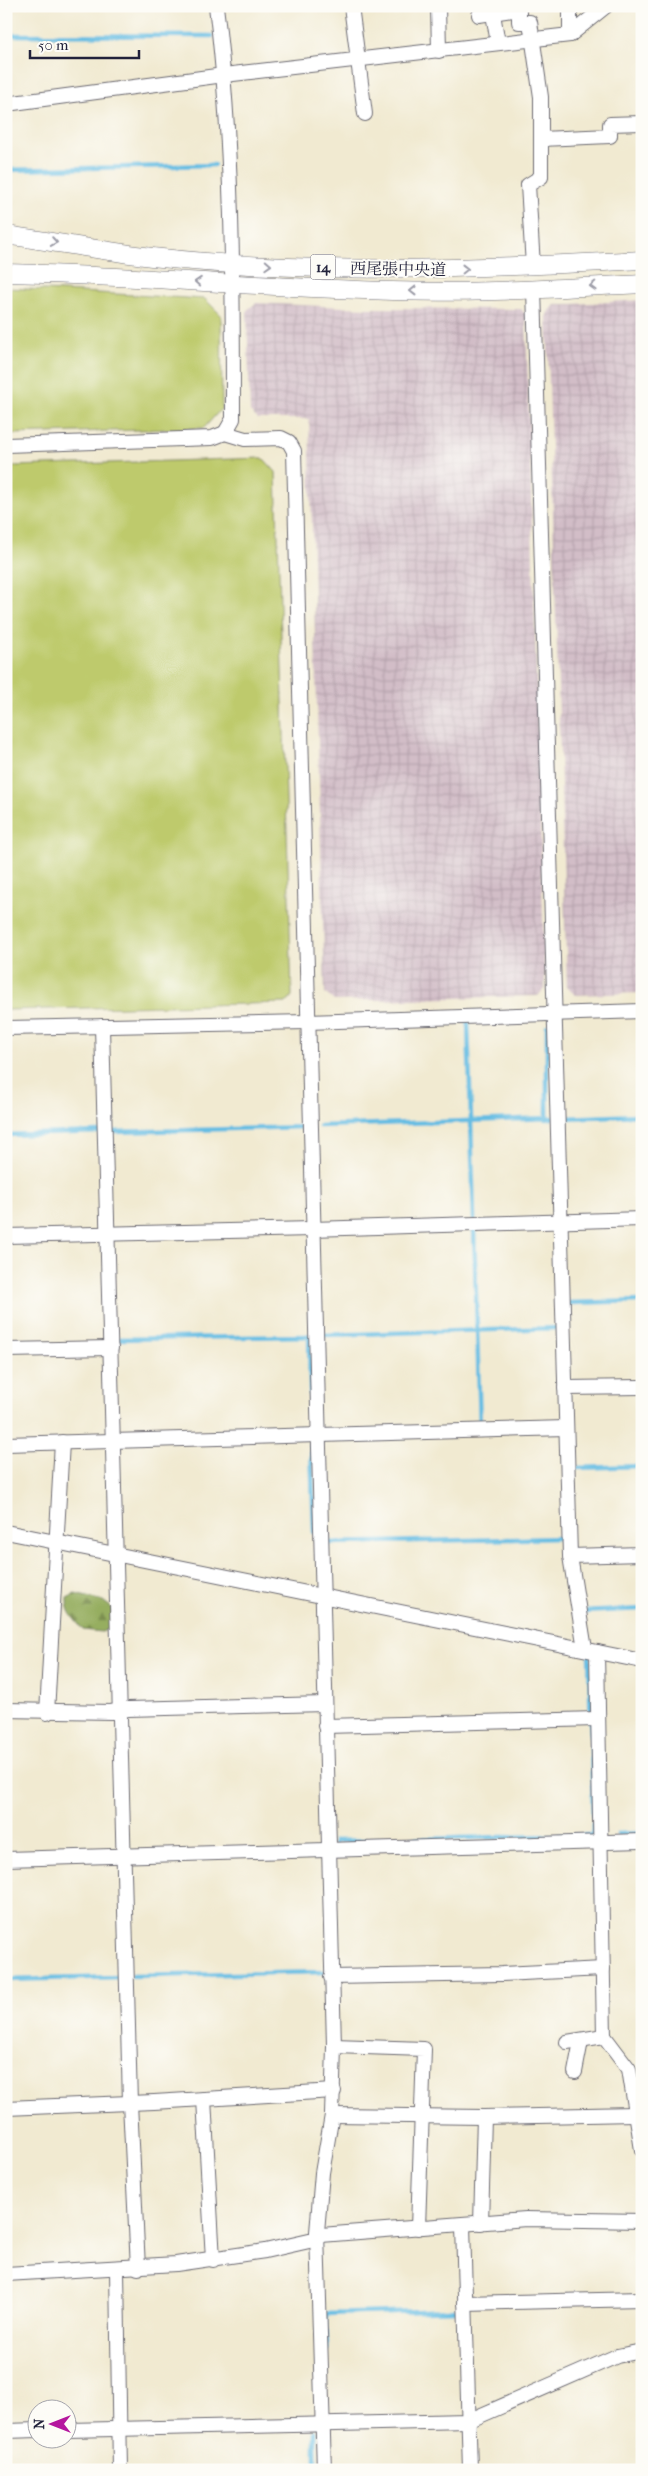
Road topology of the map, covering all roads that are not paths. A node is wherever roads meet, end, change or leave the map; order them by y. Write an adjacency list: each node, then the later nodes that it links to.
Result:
1 (216, 6): 14 (street)
2 (352, 6): 13 (street)
3 (438, 6): 12 (street)
4 (570, 6): 9 (street)
5 (606, 6): 9 (street)
6 (519, 8): 7 (street); 10 (street)
7 (493, 14): 8 (street); 11 (street)
8 (479, 15)
9 (570, 36): 10 (street)
10 (532, 39): 11 (street); 18 (street)
11 (498, 43): 12 (street)
12 (439, 51): 13 (street)
13 (358, 60): 14 (street); 16 (street)
14 (224, 75): 15 (street); 21 (street)
15 (6, 104)
16 (365, 114)
17 (642, 124): 18 (street)
18 (541, 139): 22 (street)
19 (6, 235): 21 (main road, 西尾張中央道 / 14, one-way to 21)
20 (642, 260): 22 (main road, 西尾張中央道 / 14)
21 (232, 263): 22 (main road, 西尾張中央道 / 14, one-way to 22); 25 (street)
22 (533, 266)
23 (6, 273): 25 (main road, 西尾張中央道 / 14, one-way to 23)
24 (642, 284): 26 (main road, 西尾張中央道 / 14, one-way to 26)
25 (233, 285): 26 (main road, 西尾張中央道 / 14, one-way to 25); 27 (street)
26 (534, 288): 30 (street)
27 (225, 433): 28 (street); 31 (street)
28 (6, 445)
29 (642, 1011): 30 (street)
30 (553, 1013): 31 (street); 35 (street)
31 (307, 1022): 32 (street); 36 (street)
32 (102, 1026): 33 (street); 37 (street)
33 (6, 1028)
34 (642, 1219): 35 (street)
35 (561, 1222): 36 (street); 42 (street)
36 (312, 1229): 37 (street); 44 (street)
37 (108, 1234): 38 (street); 39 (street)
38 (6, 1236)
39 (111, 1348): 40 (street); 45 (street)
40 (6, 1350)
41 (642, 1386): 42 (street)
42 (565, 1388): 43 (street)
43 (566, 1428): 44 (street); 52 (street)
44 (319, 1434): 45 (street); 53 (street)
45 (112, 1440): 46 (street); 50 (street)
46 (62, 1442): 47 (street); 49 (street)
47 (6, 1444)
48 (6, 1532): 49 (street)
49 (56, 1540): 50 (street); 59 (street)
50 (116, 1553): 53 (street); 58 (street)
51 (642, 1554): 52 (street)
52 (570, 1556): 54 (street)
53 (323, 1595): 54 (street); 56 (street)
54 (591, 1651): 55 (street); 60 (street)
55 (642, 1661)
56 (324, 1704): 58 (street); 61 (street)
57 (6, 1710): 59 (street)
58 (121, 1710): 59 (street); 65 (street)
59 (47, 1713)
60 (598, 1719): 61 (street); 62 (street)
61 (325, 1726): 64 (street)
62 (601, 1842): 63 (street); 64 (street); 67 (street)
63 (642, 1842)
64 (328, 1850): 65 (street); 68 (street)
65 (124, 1855): 66 (street); 74 (street)
66 (6, 1859)
67 (603, 1968): 68 (street); 69 (street)
68 (331, 1977): 70 (street)
69 (604, 2036): 71 (street); 76 (street)
70 (334, 2046): 72 (street); 78 (street)
71 (575, 2072)
72 (334, 2091): 73 (street); 77 (street)
73 (204, 2099): 74 (street); 86 (street)
74 (130, 2103): 75 (street); 87 (street)
75 (6, 2108)
76 (635, 2114): 79 (street); 80 (street)
77 (332, 2115): 78 (street); 85 (street)
78 (422, 2117): 79 (street); 84 (street)
79 (484, 2117): 82 (street)
80 (642, 2150)
81 (642, 2221): 82 (street)
82 (481, 2223): 83 (street)
83 (463, 2225): 84 (street); 91 (street)
84 (418, 2228): 85 (street)
85 (318, 2239): 86 (street); 94 (street)
86 (214, 2260): 87 (street)
87 (138, 2268): 88 (street)
88 (117, 2269): 89 (street); 95 (street)
89 (6, 2274)
90 (642, 2300): 91 (street)
91 (465, 2303): 93 (street)
92 (642, 2351): 93 (street)
93 (468, 2421): 94 (street); 101 (street)
94 (323, 2424): 95 (street); 100 (street)
95 (120, 2428): 97 (street); 99 (street)
96 (28, 2430): 98 (street)
97 (78, 2430)
98 (6, 2431)
99 (120, 2470)
100 (324, 2470)
101 (470, 2470)

